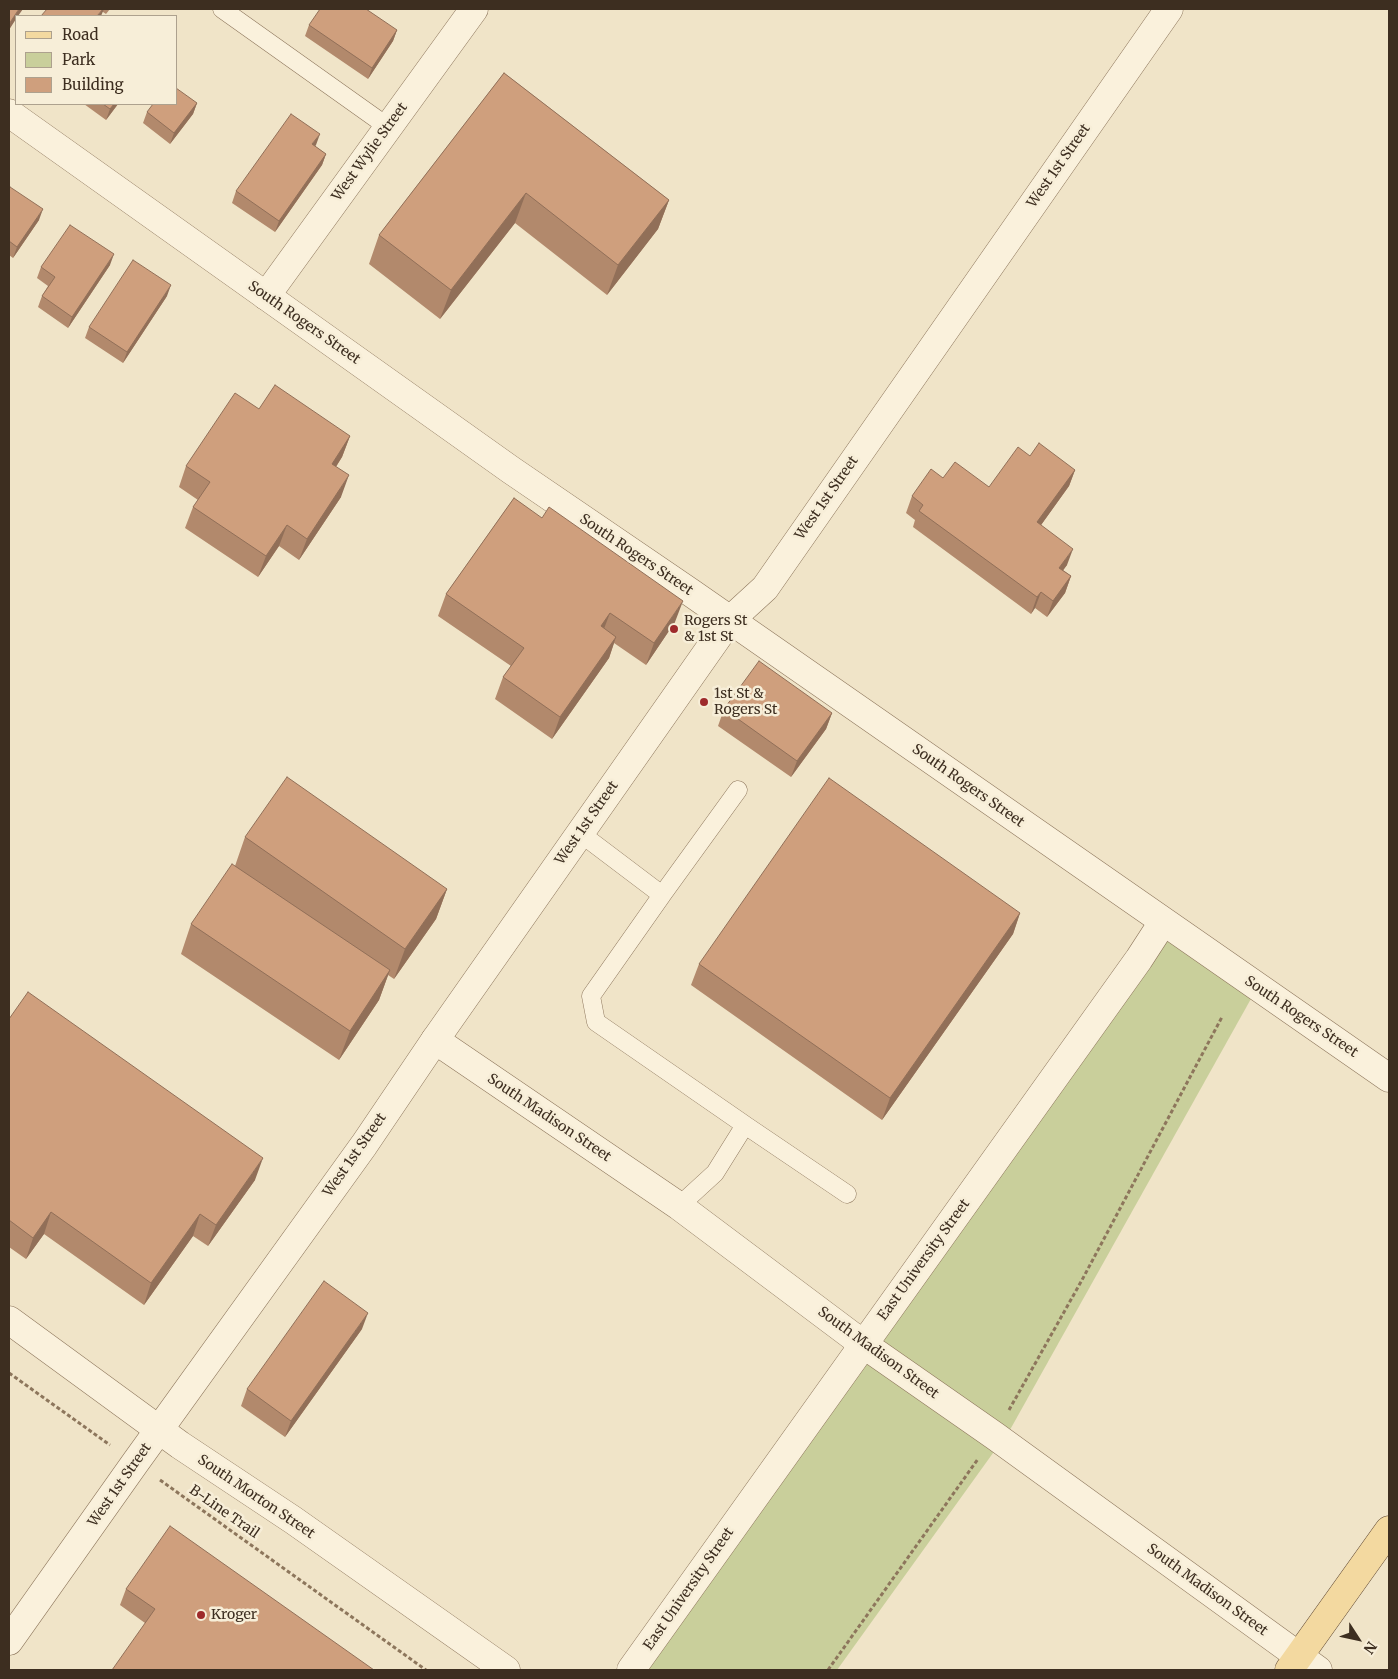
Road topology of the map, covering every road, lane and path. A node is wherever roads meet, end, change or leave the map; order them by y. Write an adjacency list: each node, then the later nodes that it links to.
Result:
1 (222, 9): 5 (lane)
2 (474, 9): 5 (street, West Wylie Street)
3 (1169, 9): 7 (street, West 1st Street)
4 (9, 114): 6 (street, South Rogers Street)
5 (388, 128): 6 (street, West Wylie Street)
6 (266, 296): 7 (street, South Rogers Street)
7 (730, 621): 9 (street, West 1st Street); 11 (street, South Rogers Street)
8 (738, 790): 10 (lane)
9 (580, 833): 10 (lane); 13 (street, West 1st Street)
10 (662, 895): 15 (lane)
11 (1163, 922): 14 (street, South Rogers Street); 19 (street, East University Street)
12 (1222, 1017): 22 (path)
13 (435, 1040): 17 (street, South Madison Street); 21 (street, West 1st Street)
14 (1389, 1078)
15 (745, 1125): 16 (lane); 17 (lane)
16 (846, 1194)
17 (679, 1206): 19 (street, South Madison Street)
18 (9, 1320): 21 (street, South Morton Street)
19 (863, 1344): 22 (street, South Madison Street); 29 (street, East University Street)
20 (9, 1373): 23 (path, B-Line Trail)
21 (159, 1430): 23 (street, West 1st Street); 28 (street, South Morton Street)
22 (995, 1436): 26 (street, South Madison Street); 30 (path)
23 (135, 1463): 25 (street, West 1st Street); 27 (path, B-Line Trail)
24 (1389, 1530): 26 (main road)
25 (9, 1641)
26 (1302, 1666)
27 (426, 1670)
28 (506, 1670)
29 (631, 1670)
30 (828, 1670)

